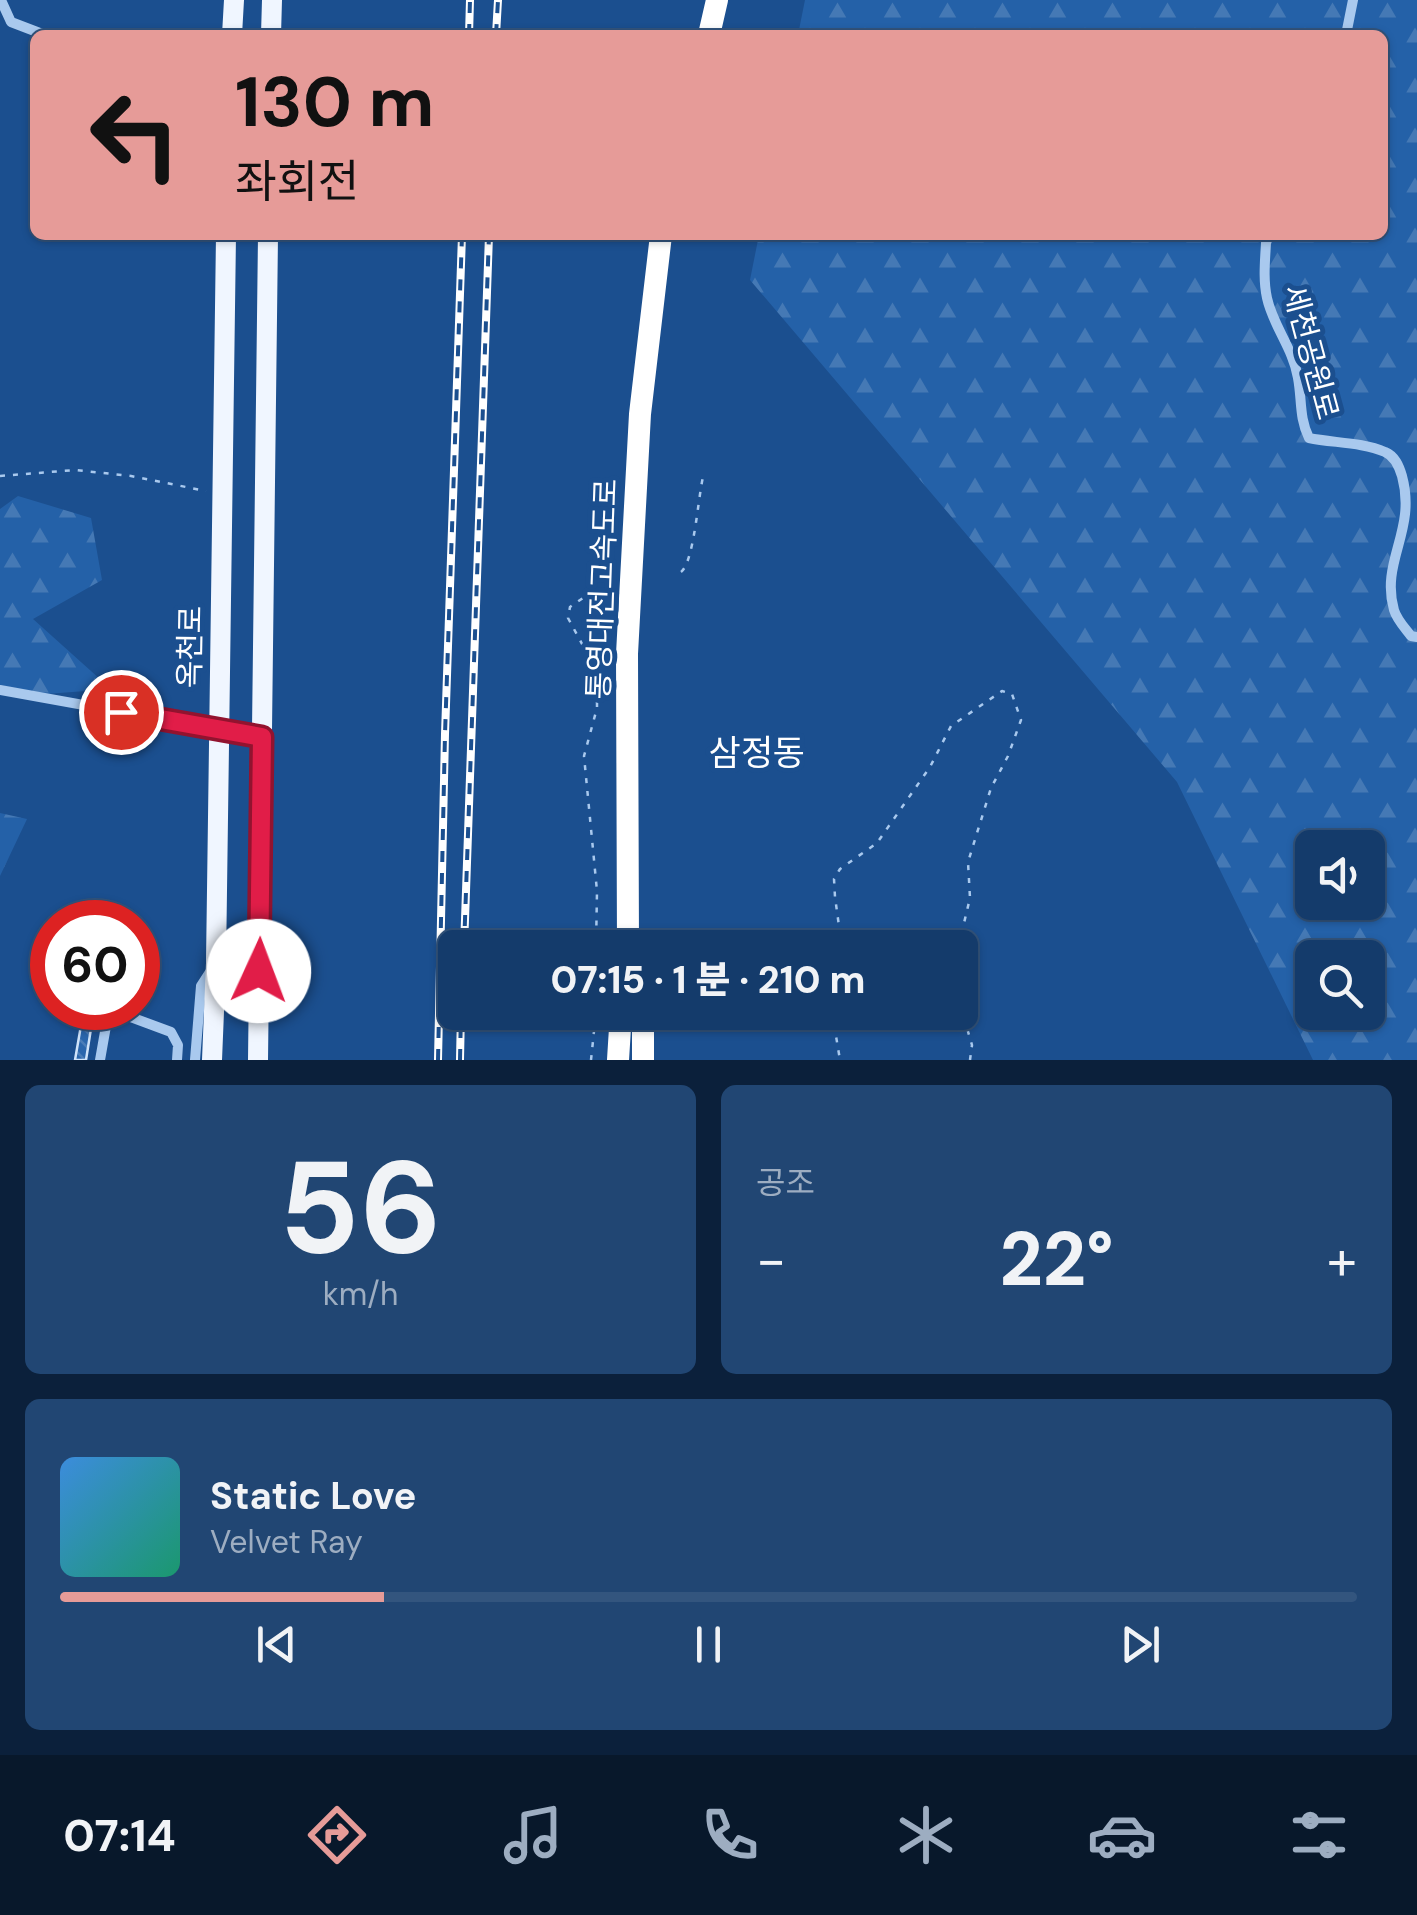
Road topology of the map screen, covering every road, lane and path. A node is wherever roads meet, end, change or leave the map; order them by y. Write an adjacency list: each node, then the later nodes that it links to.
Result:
1 (1, 0): 7 (street)
2 (234, 0): 8 (main road)
3 (272, 0): 9 (main road)
4 (705, 0): 10 (highway)
5 (717, 0): 11 (highway)
6 (1353, 0): 12 (street)
7 (31, 30)
8 (232, 30)
9 (272, 30)
10 (698, 30)
11 (710, 30)
12 (1347, 30)
13 (226, 240): 20 (main road, 옥천로)
14 (268, 240): 26 (main road)
15 (661, 240): 28 (highway, 통영대전고속도로)
16 (672, 240): 29 (highway, 통영대전고속도로)
17 (1267, 240): 23 (street, 세천공원로)
18 (0, 476): 20 (path)
19 (703, 476): 21 (path)
20 (222, 492): 25 (main road, 옥천로)
21 (681, 572)
22 (593, 591): 27 (path)
23 (1417, 637)
24 (0, 690): 25 (street)
25 (219, 731): 26 (street); 32 (main road, 옥천로)
26 (262, 737): 45 (main road)
27 (596, 930)
28 (627, 930)
29 (642, 930)
30 (840, 930): 31 (path)
31 (962, 930)
32 (216, 964): 43 (street); 44 (main road, 옥천로)
33 (160, 1028): 42 (street)
34 (105, 1030): 41 (street)
35 (594, 1030): 46 (path)
36 (622, 1030): 47 (highway)
37 (626, 1030): 48 (highway)
38 (642, 1030): 49 (highway)
39 (835, 1030): 50 (path)
40 (968, 1030): 51 (path)
41 (100, 1060)
42 (177, 1060)
43 (195, 1060)
44 (212, 1060)
45 (258, 1060)
46 (591, 1060)
47 (618, 1060)
48 (628, 1060)
49 (643, 1060)
50 (840, 1060)
51 (970, 1060)

